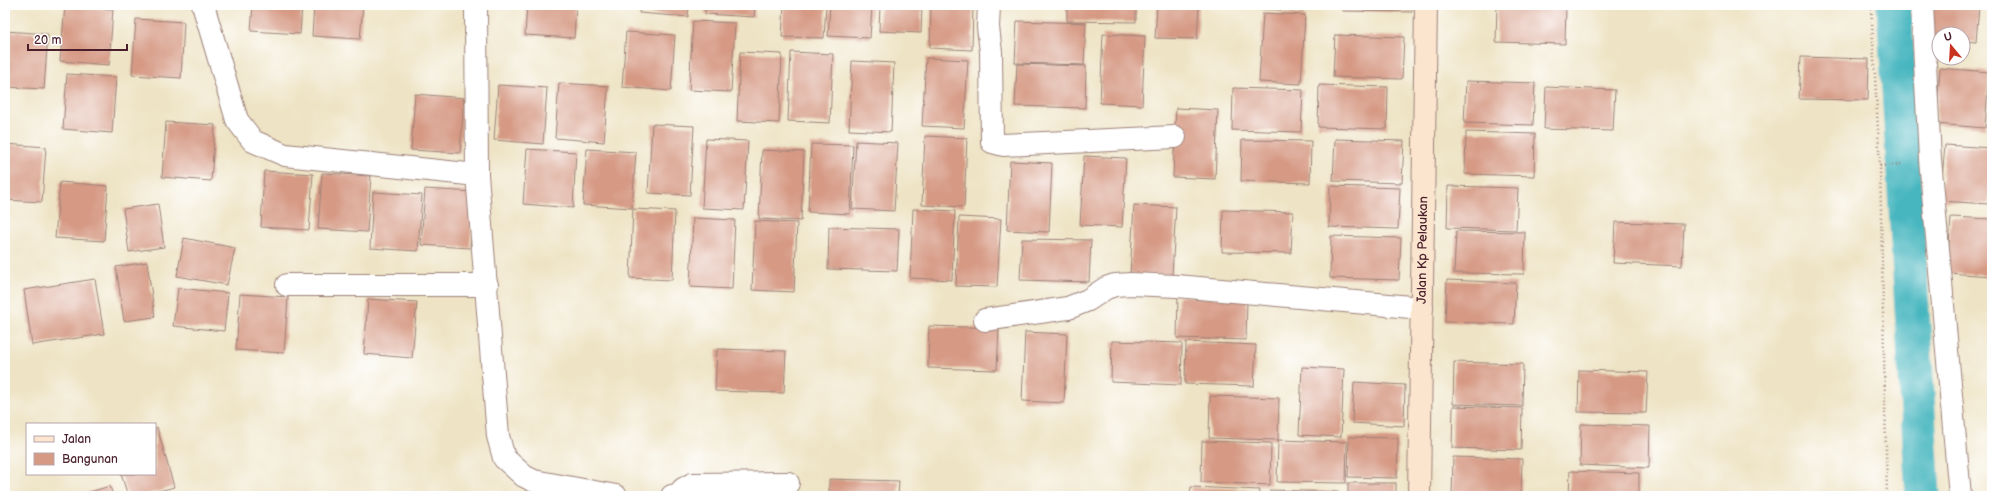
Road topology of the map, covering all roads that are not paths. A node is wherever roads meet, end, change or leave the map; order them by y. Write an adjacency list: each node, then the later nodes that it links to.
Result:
1 (203, 5): 7 (street)
2 (476, 5): 7 (street)
3 (989, 5): 6 (street)
4 (1426, 5): 10 (street, Jalan Kp Pelaukan)
5 (1922, 5): 16 (street)
6 (1175, 137)
7 (477, 175): 9 (street)
8 (287, 284): 9 (street)
9 (487, 285): 13 (street)
10 (1422, 308): 11 (street); 15 (street, Jalan Kp Pelaukan)
11 (985, 320)
12 (788, 483): 14 (street)
13 (616, 496)
14 (672, 496)
15 (1419, 496)
16 (1960, 496)

